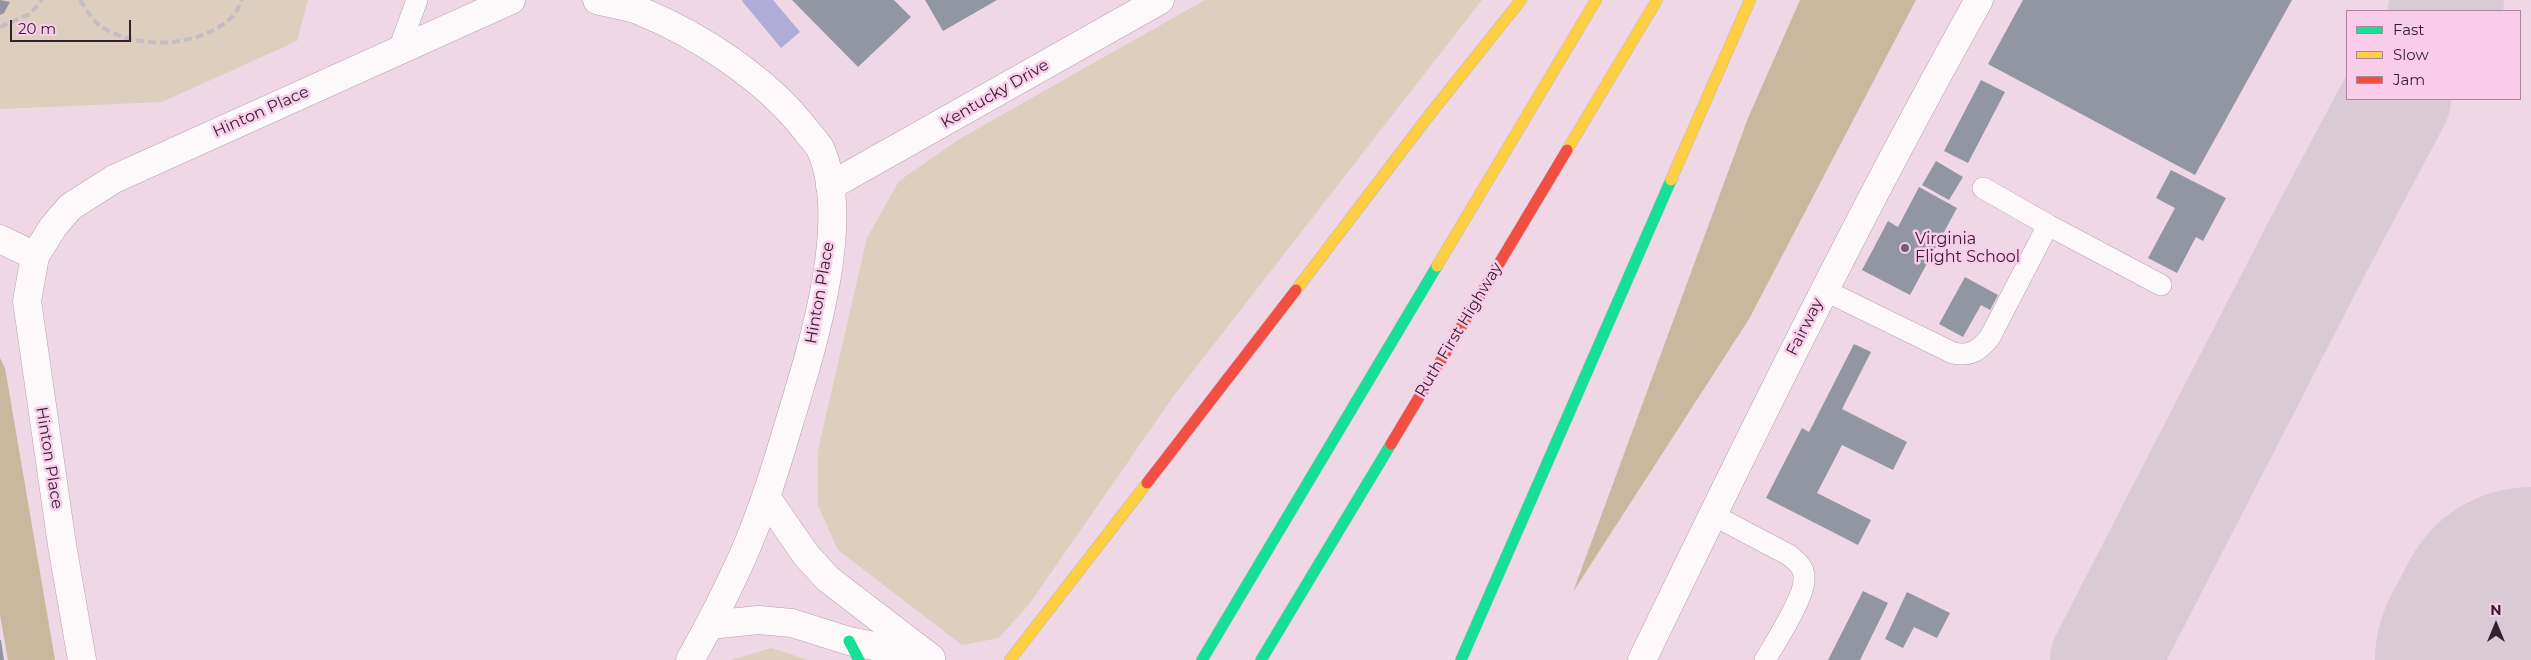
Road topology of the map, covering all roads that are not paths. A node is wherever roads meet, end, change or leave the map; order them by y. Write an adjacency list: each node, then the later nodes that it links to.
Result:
1 (417, 0): 12 (lane)
2 (511, 0): 12 (street, Hinton Place)
3 (597, 0): 11 (street, Hinton Place)
4 (667, 0): 11 (street)
5 (1160, 0): 13 (street, Kentucky Drive)
6 (1521, 0): 27 (highway)
7 (1596, 0): 28 (highway)
8 (1657, 0): 29 (highway, Ruth First Highway)
9 (1750, 0): 30 (highway)
10 (1979, 0): 19 (street, Fairway)
11 (684, 33): 13 (street, Hinton Place)
12 (399, 49): 17 (street, Hinton Place)
13 (830, 186): 20 (street, Hinton Place)
14 (1983, 188): 15 (lane)
15 (2048, 225): 18 (lane); 19 (lane)
16 (0, 239): 17 (street)
17 (35, 256): 25 (street, Hinton Place)
18 (2160, 285)
19 (1824, 290): 21 (street, Fairway)
20 (766, 497): 22 (street, Hinton Place); 24 (street)
21 (1713, 515): 31 (street, Fairway); 32 (lane)
22 (710, 625): 23 (street); 26 (street, Hinton Place)
23 (854, 650): 24 (street)
24 (933, 659)
25 (82, 660)
26 (690, 660)
27 (1010, 660)
28 (1202, 660)
29 (1260, 660)
30 (1461, 660)
31 (1642, 660)
32 (1765, 660)

